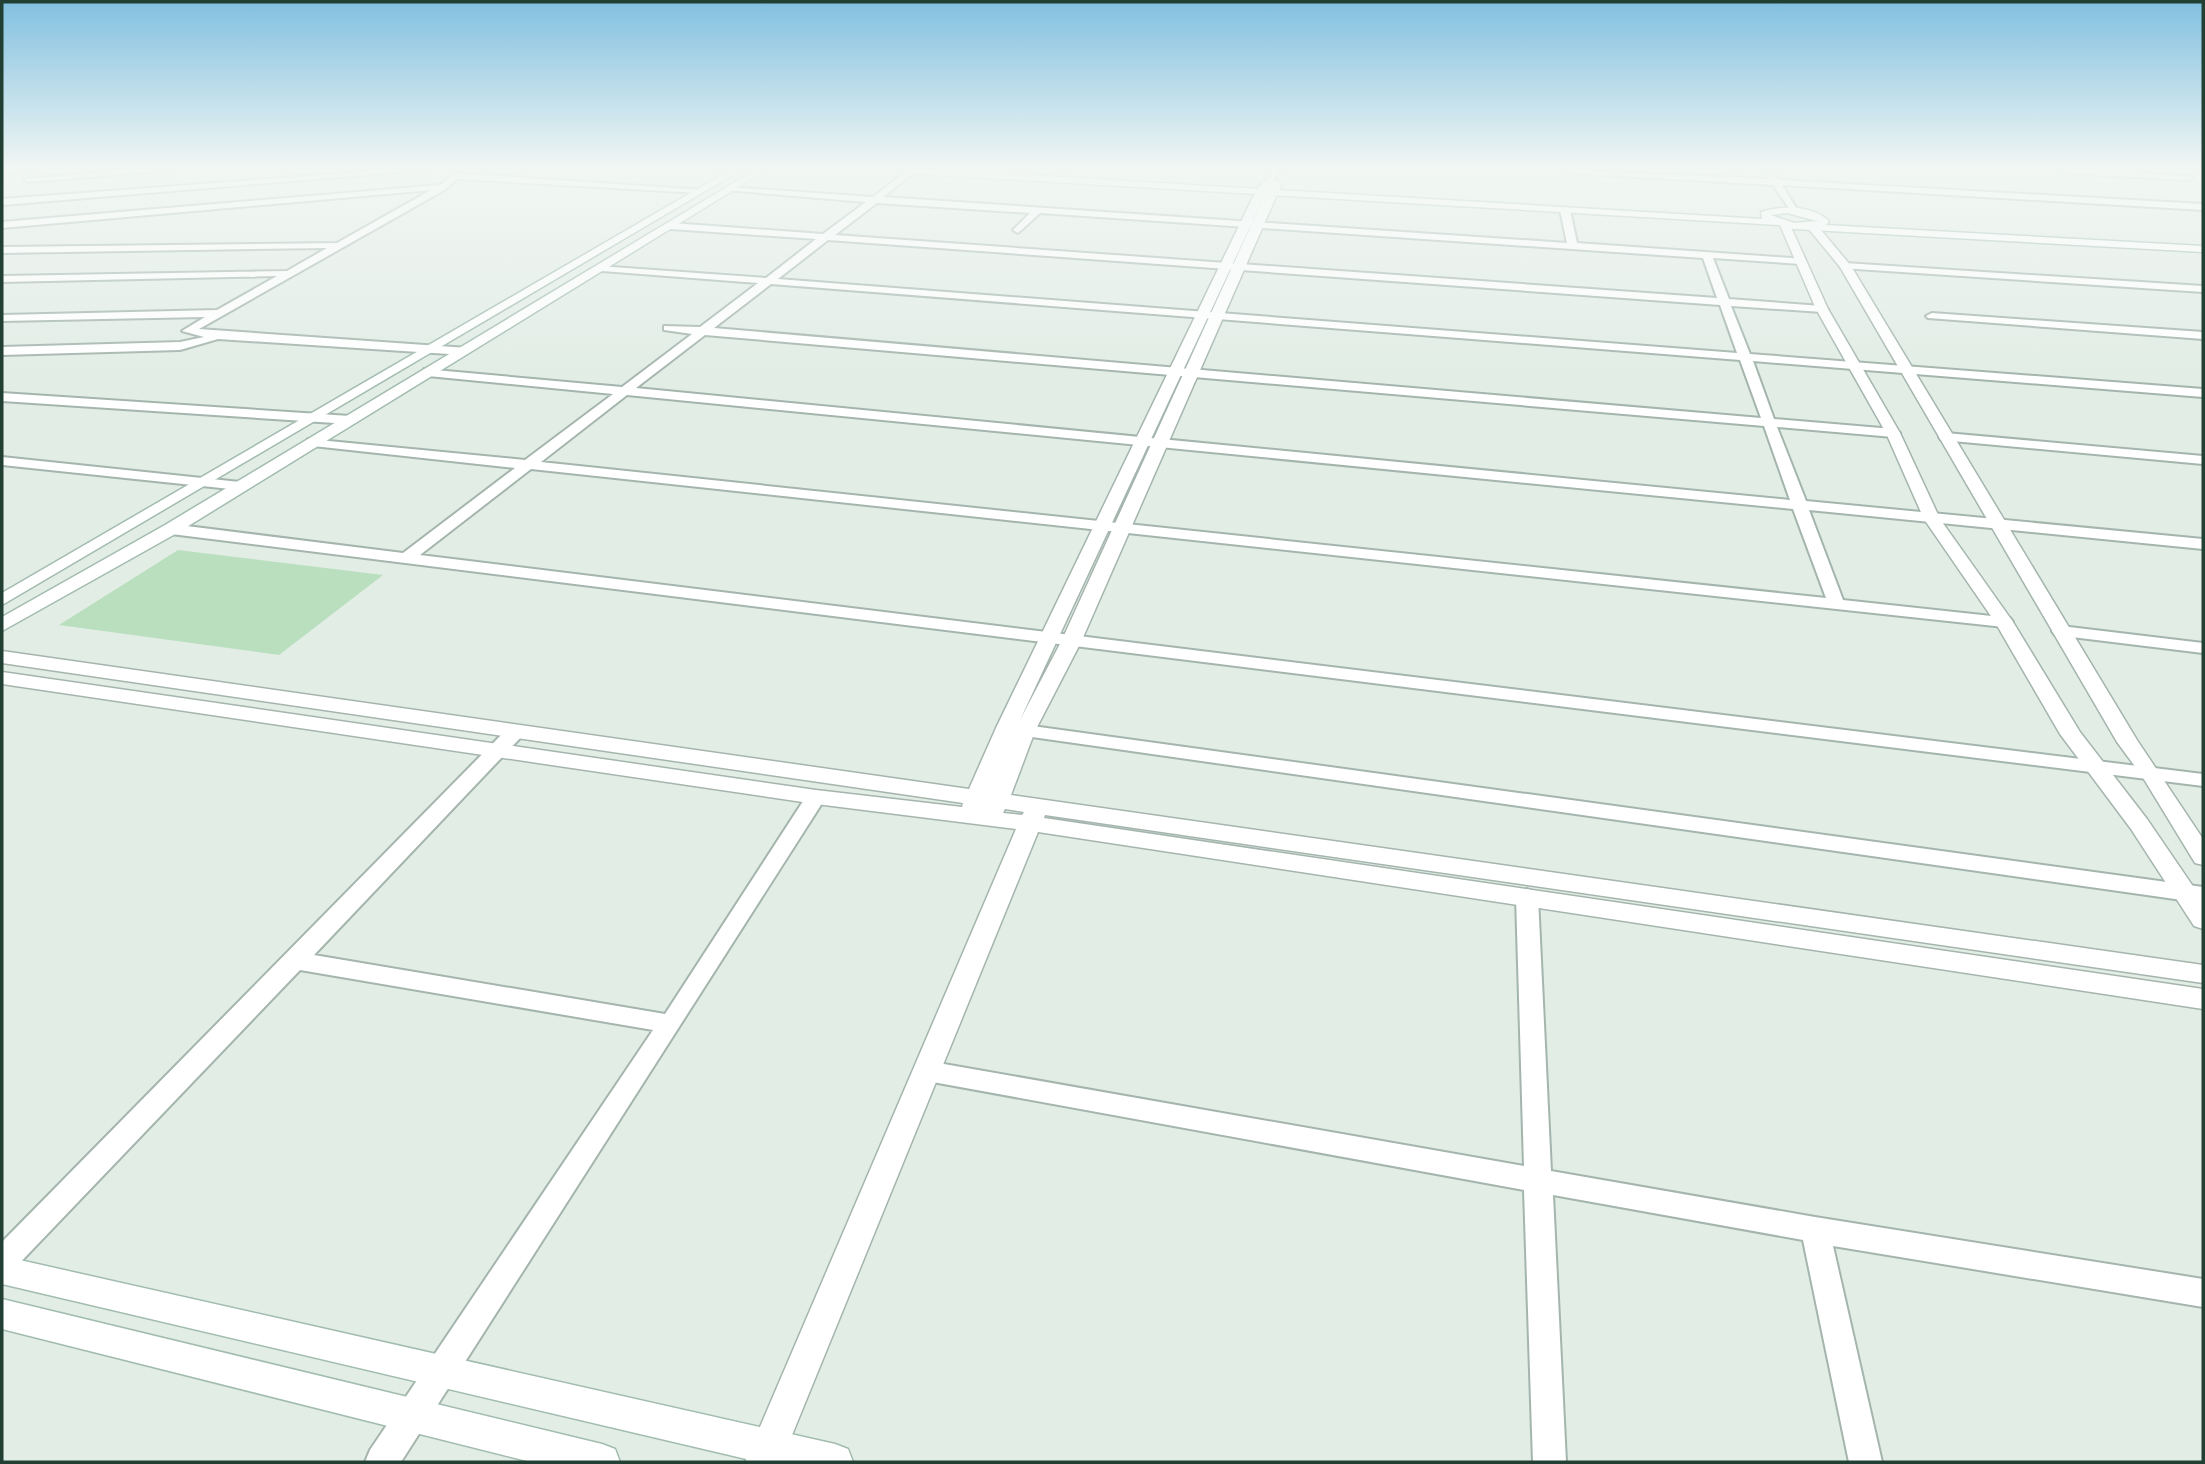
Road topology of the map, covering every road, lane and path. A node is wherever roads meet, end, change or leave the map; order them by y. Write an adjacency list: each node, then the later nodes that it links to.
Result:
1 (351, 238): 12 (street)
2 (618, 238): 17 (street)
3 (651, 238): 19 (street)
4 (823, 238): 24 (street)
5 (843, 238): 21 (street)
6 (1247, 238): 21 (street)
7 (1450, 238): 13 (street)
8 (1571, 238): 13 (street)
9 (1792, 238): 18 (street)
10 (1826, 238): 20 (street)
11 (2049, 238): 14 (street)
12 (339, 245): 15 (street); 22 (street)
13 (1573, 246): 16 (street)
14 (2203, 249)
15 (2, 250)
16 (1707, 255): 18 (street); 26 (street)
17 (581, 260): 19 (street); 36 (street)
18 (1801, 261): 27 (street)
19 (607, 265): 24 (street); 38 (street)
20 (1845, 265): 25 (street); 41 (street)
21 (1234, 267): 26 (street); 29 (street)
22 (288, 273): 23 (street); 28 (street)
23 (2, 279)
24 (769, 281): 29 (street); 33 (street)
25 (2203, 289)
26 (1724, 303): 27 (street); 39 (street)
27 (1822, 309): 40 (street)
28 (219, 312): 31 (street); 35 (street)
29 (1211, 316): 39 (street); 43 (street)
30 (1932, 316): 34 (street)
31 (2, 318)
32 (668, 328): 33 (street)
33 (703, 331): 43 (street); 44 (street)
34 (2203, 336)
35 (224, 337): 36 (street); 37 (street)
36 (430, 348): 38 (street); 47 (street)
37 (2, 351)
38 (464, 351): 42 (street)
39 (1746, 359): 40 (street); 49 (street)
40 (1854, 365): 41 (street); 50 (street)
41 (1909, 369): 45 (street); 51 (street)
42 (428, 372): 44 (street); 48 (street)
43 (1184, 372): 49 (street); 53 (street)
44 (624, 391): 53 (street); 56 (street)
45 (2203, 393)
46 (2, 397): 47 (street)
47 (314, 417): 48 (street); 57 (street)
48 (350, 420): 52 (street)
49 (1770, 422): 50 (street); 59 (street)
50 (1893, 433): 60 (street)
51 (1946, 437): 54 (street); 61 (street)
52 (313, 442): 56 (street); 58 (street)
53 (1151, 443): 59 (street); 62 (street); 64 (street)
54 (2203, 460)
55 (2, 461): 57 (street)
56 (525, 466): 62 (street); 66 (street)
57 (203, 482): 58 (street); 67 (street)
58 (240, 486): 63 (street)
59 (1800, 505): 60 (street); 68 (street)
60 (1933, 519): 61 (street); 69 (street)
61 (2001, 526): 65 (street); 71 (street)
62 (1102, 527): 64 (street); 72 (street)
63 (171, 529): 66 (street); 70 (street)
64 (1121, 529): 68 (street); 73 (street)
65 (2203, 544)
66 (409, 556): 72 (street)
67 (2, 600)
68 (1837, 606): 69 (street)
69 (2004, 622): 80 (street)
70 (2, 625)
71 (2061, 631): 74 (street); 81 (street)
72 (1049, 639): 73 (street); 84 (street)
73 (1071, 642): 78 (street); 80 (street)
74 (2203, 648)
75 (2, 657): 77 (street)
76 (2, 678): 79 (street)
77 (516, 731): 79 (street); 84 (street)
78 (1025, 731): 84 (street); 87 (street)
79 (495, 751): 83 (street); 90 (street)
80 (2095, 768): 81 (street); 87 (street)
81 (2152, 774): 82 (street); 86 (street)
82 (2203, 780)
83 (816, 797): 84 (street); 93 (street)
84 (984, 807): 85 (street)
85 (1034, 815): 88 (street); 91 (street); 94 (street)
86 (2203, 857)
87 (2195, 894): 89 (street)
88 (1527, 897): 92 (street); 95 (street)
89 (2203, 920)
90 (293, 960): 93 (street); 97 (street)
91 (2203, 974)
92 (2203, 999)
93 (671, 1024): 101 (street)
94 (927, 1071): 95 (street); 103 (street)
95 (1539, 1180): 96 (street); 107 (street)
96 (1815, 1230): 99 (street); 108 (street)
97 (2, 1262)
98 (2, 1270): 101 (street)
99 (2203, 1293)
100 (2, 1314): 102 (street)
101 (443, 1371): 102 (street); 103 (street)
102 (413, 1415): 104 (street); 105 (street)
103 (766, 1454): 106 (street)
104 (382, 1462)
105 (602, 1462)
106 (835, 1462)
107 (1549, 1462)
108 (1865, 1462)

